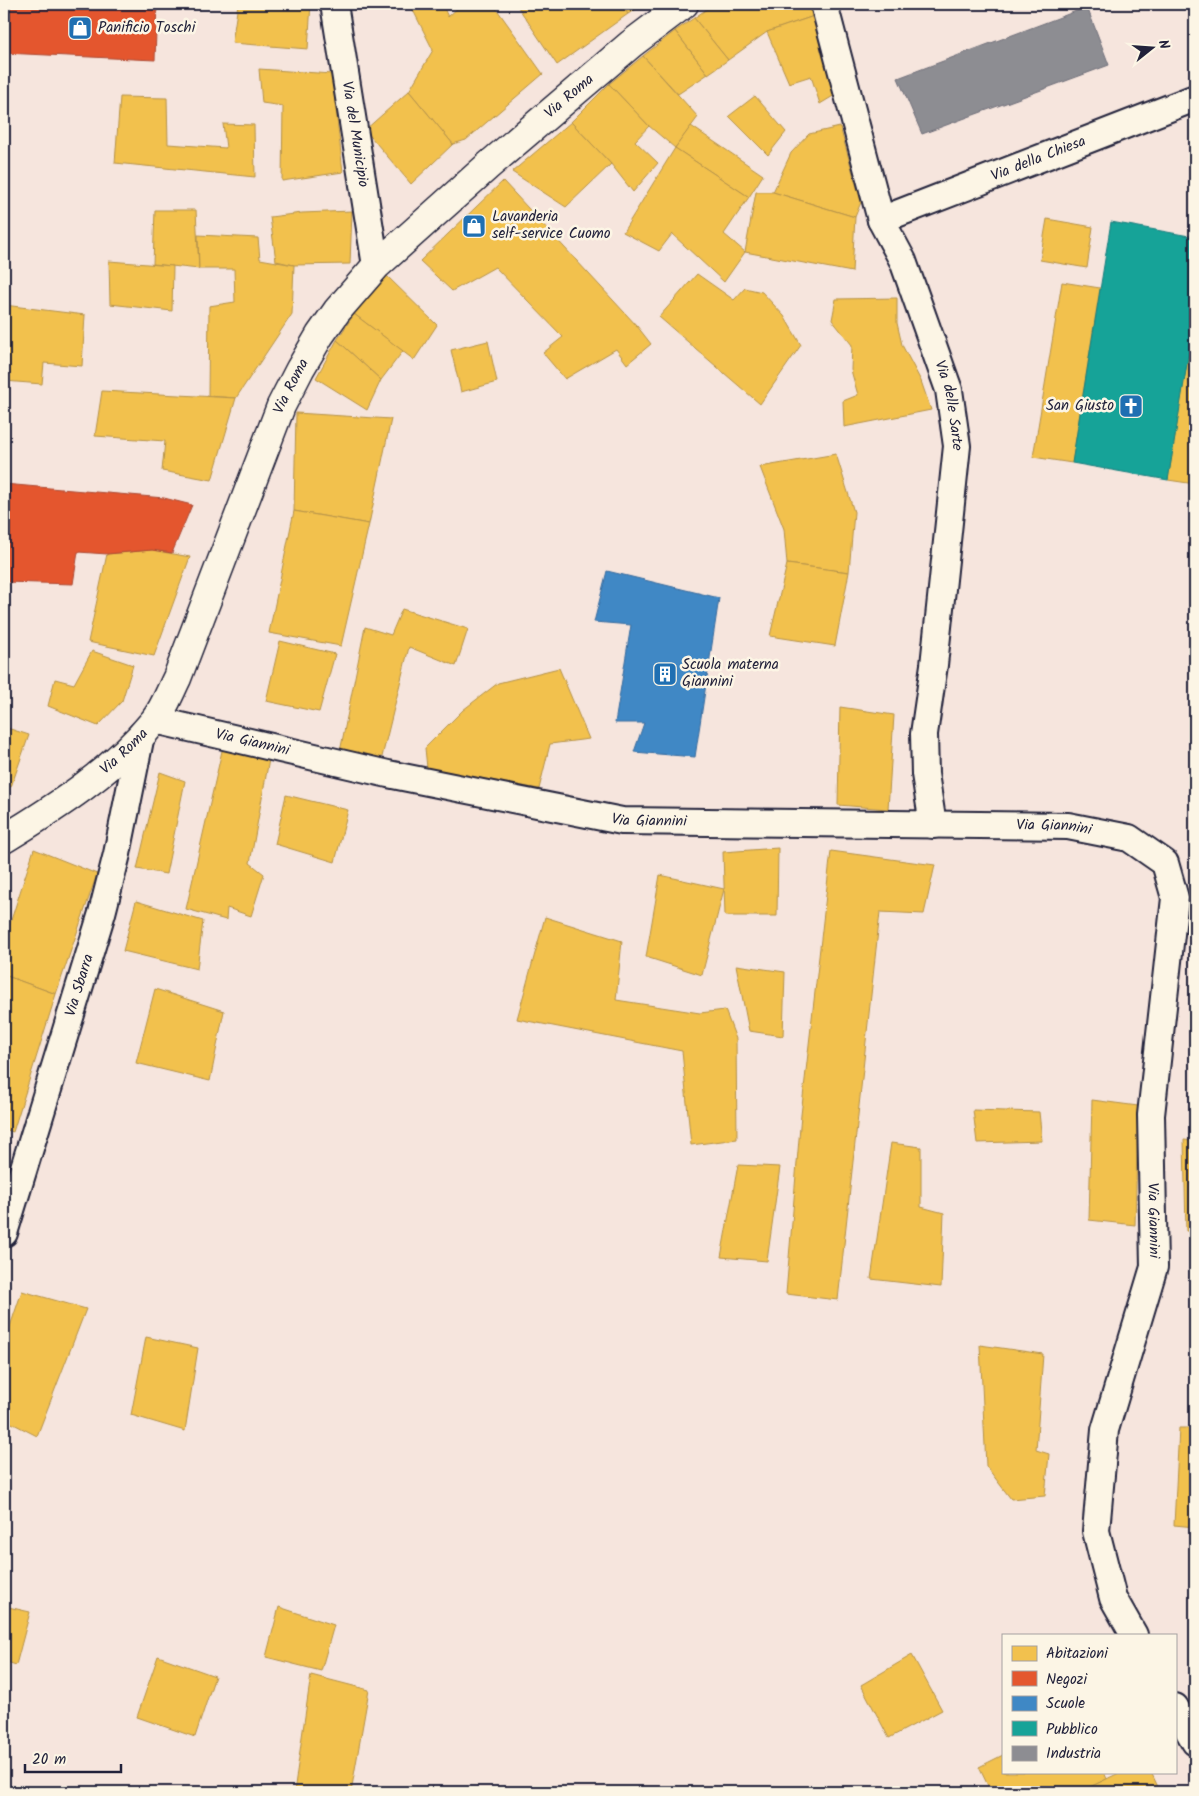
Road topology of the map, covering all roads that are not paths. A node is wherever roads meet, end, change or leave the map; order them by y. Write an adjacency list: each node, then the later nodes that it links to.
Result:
1 (334, 4): 6 (street, Via del Municipio)
2 (684, 4): 6 (street, Via Roma)
3 (824, 4): 5 (street, Via delle Sarte)
4 (1195, 98): 5 (street, Via della Chiesa)
5 (881, 220): 8 (street, Via delle Sarte)
6 (376, 266): 7 (street, Via Roma)
7 (148, 727): 8 (street, Via Giannini); 9 (street, Via Roma); 10 (street, Via Sbarra)
8 (933, 825): 11 (street, Via Giannini)
9 (4, 839)
10 (4, 1233)
11 (1133, 1634)
12 (1176, 1709): 13 (street)
13 (1195, 1742)

